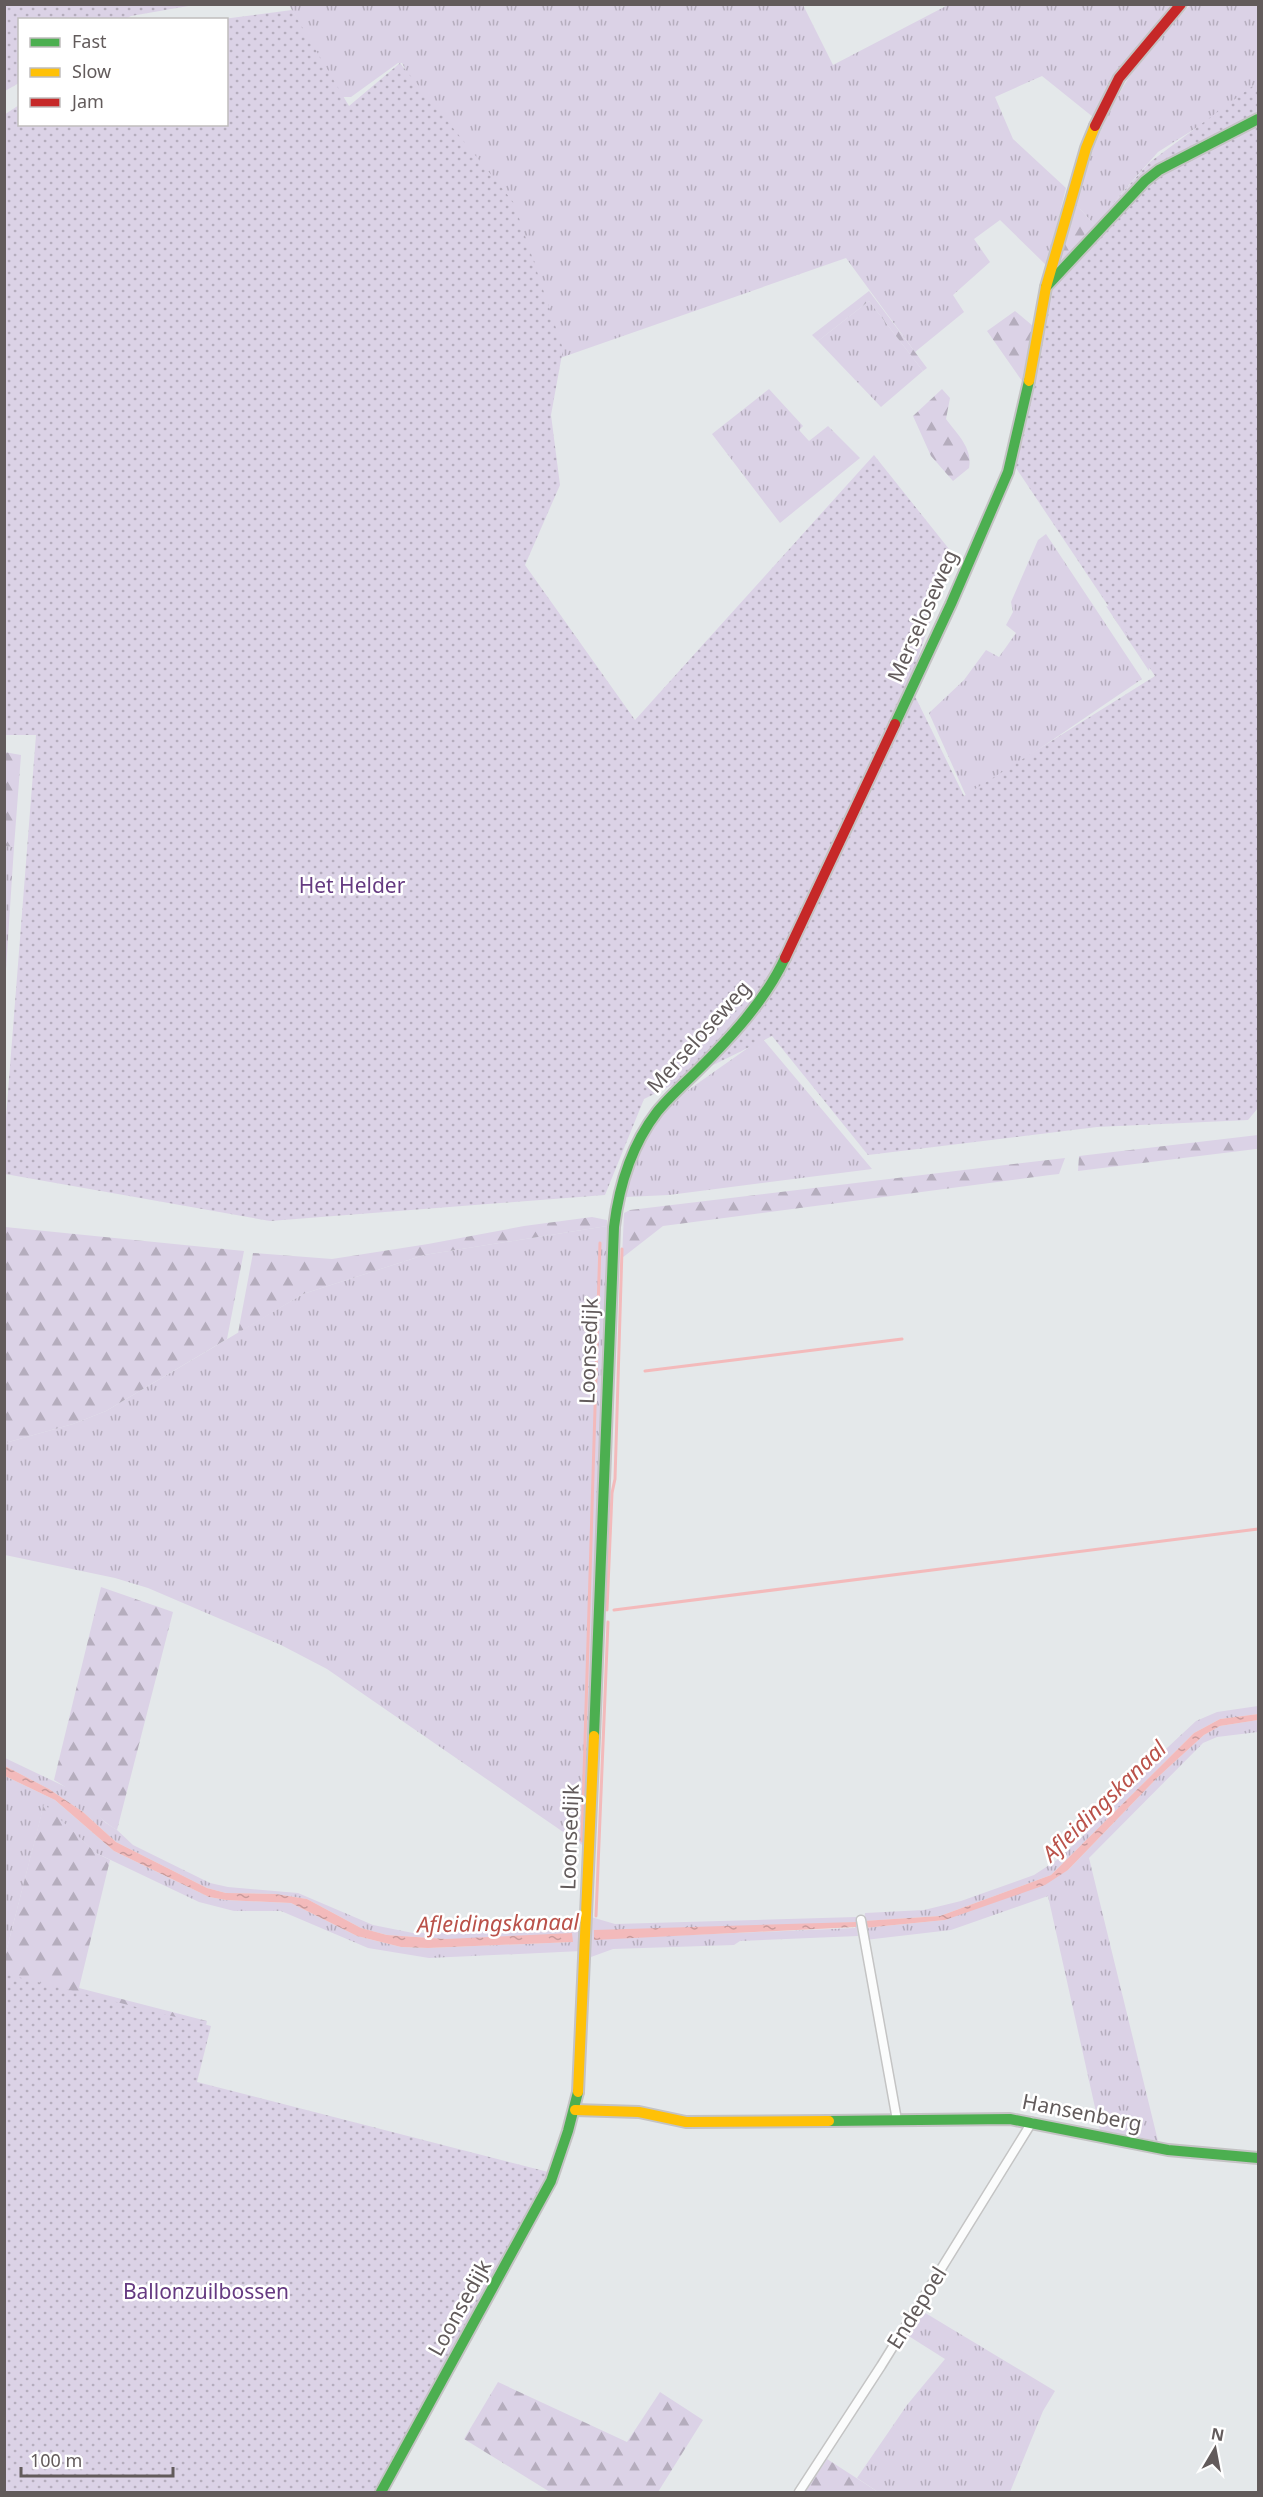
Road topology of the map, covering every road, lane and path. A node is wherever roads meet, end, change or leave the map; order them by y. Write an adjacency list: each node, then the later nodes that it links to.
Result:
1 (1181, 4): 3 (street, Merseloseweg)
2 (1258, 119): 3 (street)
3 (1046, 287): 4 (street, Merseloseweg)
4 (616, 1207): 6 (street, Loonsedijk)
5 (861, 1920): 7 (street)
6 (575, 2110): 7 (street, Hansenberg); 10 (street, Loonsedijk)
7 (897, 2120): 8 (street, Hansenberg)
8 (1032, 2122): 9 (street, Hansenberg); 11 (street, Endepoel)
9 (1258, 2158)
10 (381, 2493)
11 (799, 2493)

